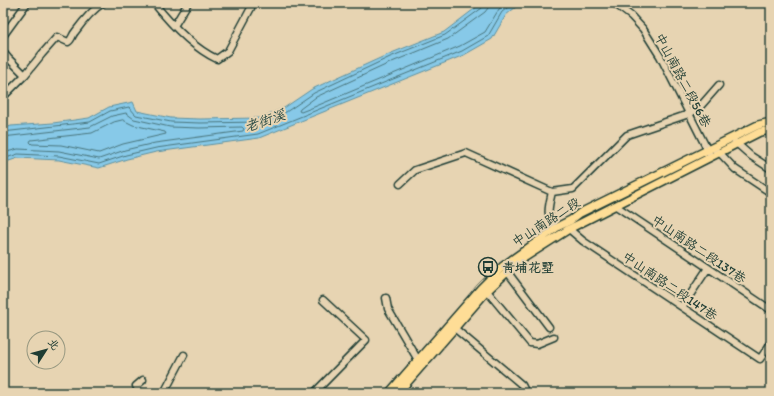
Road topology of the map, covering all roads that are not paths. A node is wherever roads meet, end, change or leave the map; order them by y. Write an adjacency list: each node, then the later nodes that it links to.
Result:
1 (27, 3): 8 (street)
2 (103, 3): 10 (street)
3 (154, 3): 7 (street)
4 (188, 3): 7 (street)
5 (251, 3): 7 (street)
6 (614, 3): 13 (street, 中山南路二段56巷)
7 (174, 26)
8 (3, 36)
9 (3, 52): 10 (street)
10 (25, 75): 12 (street)
11 (719, 85): 13 (street)
12 (3, 97)
13 (689, 114): 18 (street, 中山南路二段56巷); 21 (street)
14 (771, 122): 15 (main road)
15 (759, 129): 16 (main road); 17 (main road, 中山南路二段)
16 (771, 130)
17 (734, 141): 18 (main road, 中山南路二段); 19 (street)
18 (712, 152): 22 (street, 中山南路二段56巷); 23 (main road, 中山南路二段); 24 (main road, 中山南路二段)
19 (771, 169)
20 (400, 184): 21 (street)
21 (552, 192): 24 (street)
22 (771, 194)
23 (616, 206): 25 (main road, 中山南路二段); 27 (street, 中山南路二段137巷)
24 (556, 229): 26 (main road, 中山南路二段)
25 (569, 229): 26 (main road, 中山南路二段); 31 (street, 中山南路二段147巷)
26 (505, 268): 28 (main road, 中山南路二段); 33 (main road, 中山南路二段); 34 (street)
27 (708, 268): 31 (street); 32 (street, 中山南路二段137巷)
28 (488, 291): 33 (main road, 中山南路二段); 35 (street)
29 (386, 298): 38 (street)
30 (323, 300): 42 (street)
31 (682, 307): 36 (street, 中山南路二段147巷)
32 (771, 310)
33 (452, 326): 38 (main road, 中山南路二段); 44 (main road, 中山南路二段); 45 (street)
34 (549, 327)
35 (554, 337)
36 (771, 343)
37 (184, 355): 41 (street)
38 (418, 360): 43 (main road, 中山南路二段)
39 (143, 380): 40 (street)
40 (140, 393)
41 (164, 393)
42 (314, 393)
43 (389, 393)
44 (398, 393)
45 (526, 393)

